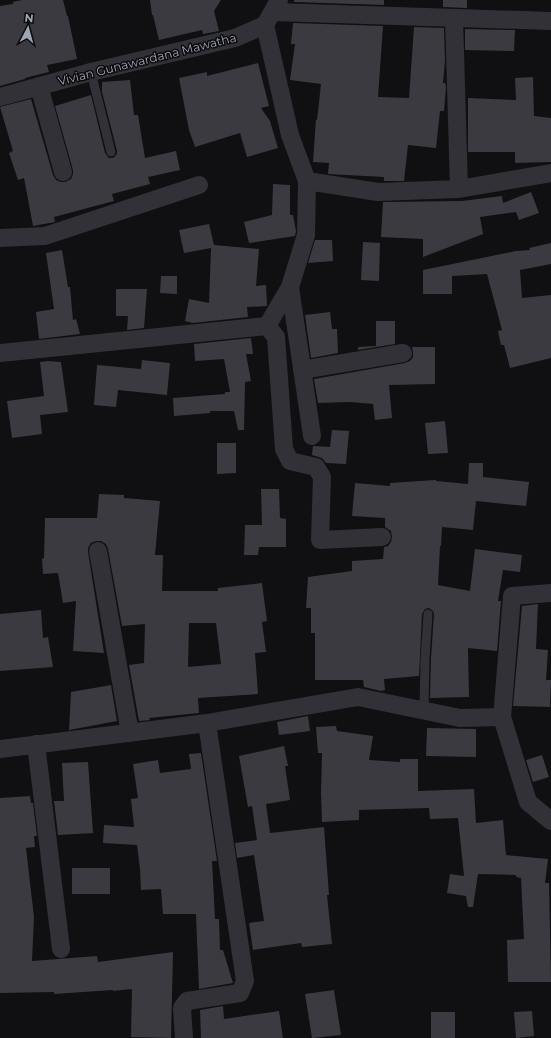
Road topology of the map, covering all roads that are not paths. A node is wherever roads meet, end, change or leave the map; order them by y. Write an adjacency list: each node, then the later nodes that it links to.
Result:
1 (273, 13): 2 (street); 4 (street, Vivian Gunawardana Mawatha); 10 (street)
2 (454, 18): 3 (street); 12 (street)
3 (551, 20)
4 (91, 72): 5 (street, Vivian Gunawardana Mawatha); 7 (lane)
5 (39, 86): 6 (street, Vivian Gunawardana Mawatha); 8 (street)
6 (0, 97)
7 (111, 152)
8 (63, 172)
9 (551, 173): 12 (street)
10 (308, 181): 12 (street); 14 (street)
11 (199, 185): 13 (street)
12 (460, 189)
13 (0, 238)
14 (290, 287): 15 (street); 18 (street)
15 (267, 326): 16 (street); 20 (street)
16 (0, 353)
17 (402, 353): 18 (street)
18 (302, 370): 19 (street)
19 (312, 436)
20 (382, 537)
21 (98, 551): 27 (street)
22 (551, 593): 25 (street)
23 (428, 614): 24 (lane)
24 (424, 709): 25 (street); 26 (street)
25 (502, 717): 30 (street)
26 (207, 723): 27 (street); 32 (street)
27 (130, 733): 28 (street)
28 (36, 744): 29 (street); 31 (street)
29 (0, 749)
30 (551, 822)
31 (61, 949)
32 (184, 1038)

